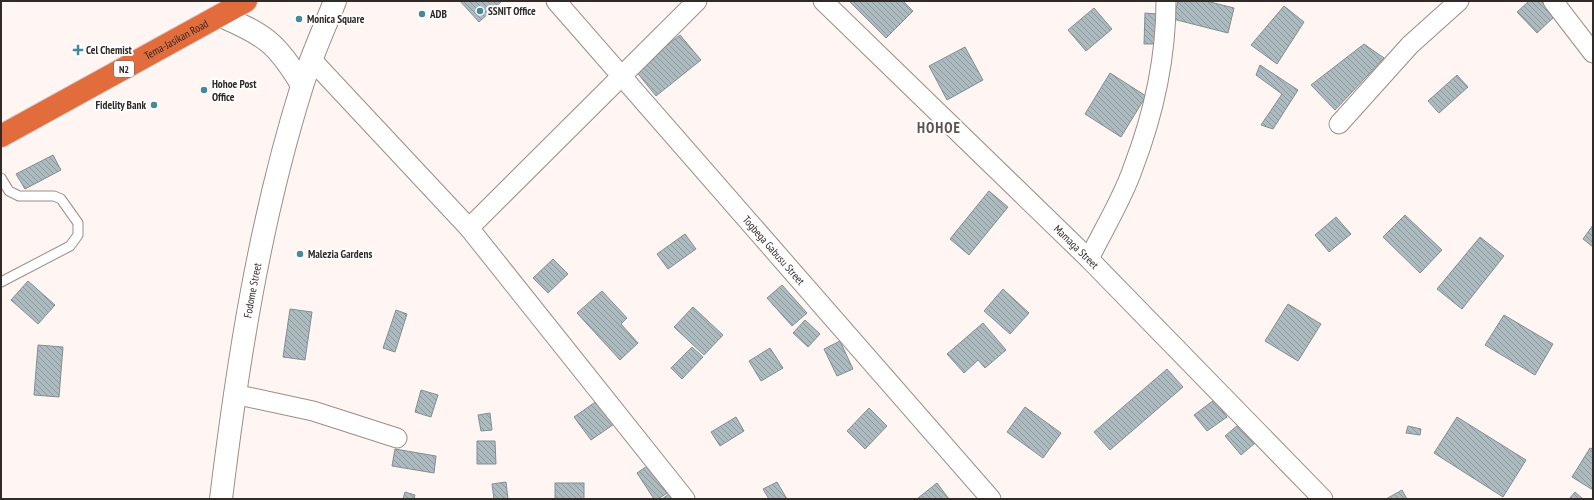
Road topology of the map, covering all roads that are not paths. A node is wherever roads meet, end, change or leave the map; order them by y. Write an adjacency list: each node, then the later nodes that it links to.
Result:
1 (246, 1): 9 (highway, Tema-Jasikan Road / N2)
2 (335, 1): 11 (street, Fodome Street)
3 (556, 1): 12 (street, Togbega Gabusu Street)
4 (697, 1): 12 (street)
5 (823, 1): 18 (street, Mamaga Street)
6 (1166, 1): 18 (street)
7 (1459, 1): 14 (street)
8 (1554, 1): 10 (street)
9 (221, 16): 13 (street); 15 (highway, Tema-Jasikan Road / N2)
10 (1593, 53)
11 (311, 59): 13 (street, Fodome Street); 17 (street)
12 (622, 75): 17 (street); 24 (street, Togbega Gabusu Street)
13 (302, 85): 20 (street, Fodome Street)
14 (1339, 124)
15 (1, 136)
16 (1, 178): 19 (lane)
17 (469, 228): 23 (street)
18 (1089, 259): 25 (street, Mamaga Street)
19 (1, 282)
20 (234, 394): 21 (street); 22 (street, Fodome Street)
21 (397, 438)
22 (220, 499)
23 (685, 499)
24 (991, 499)
25 (1323, 499)

